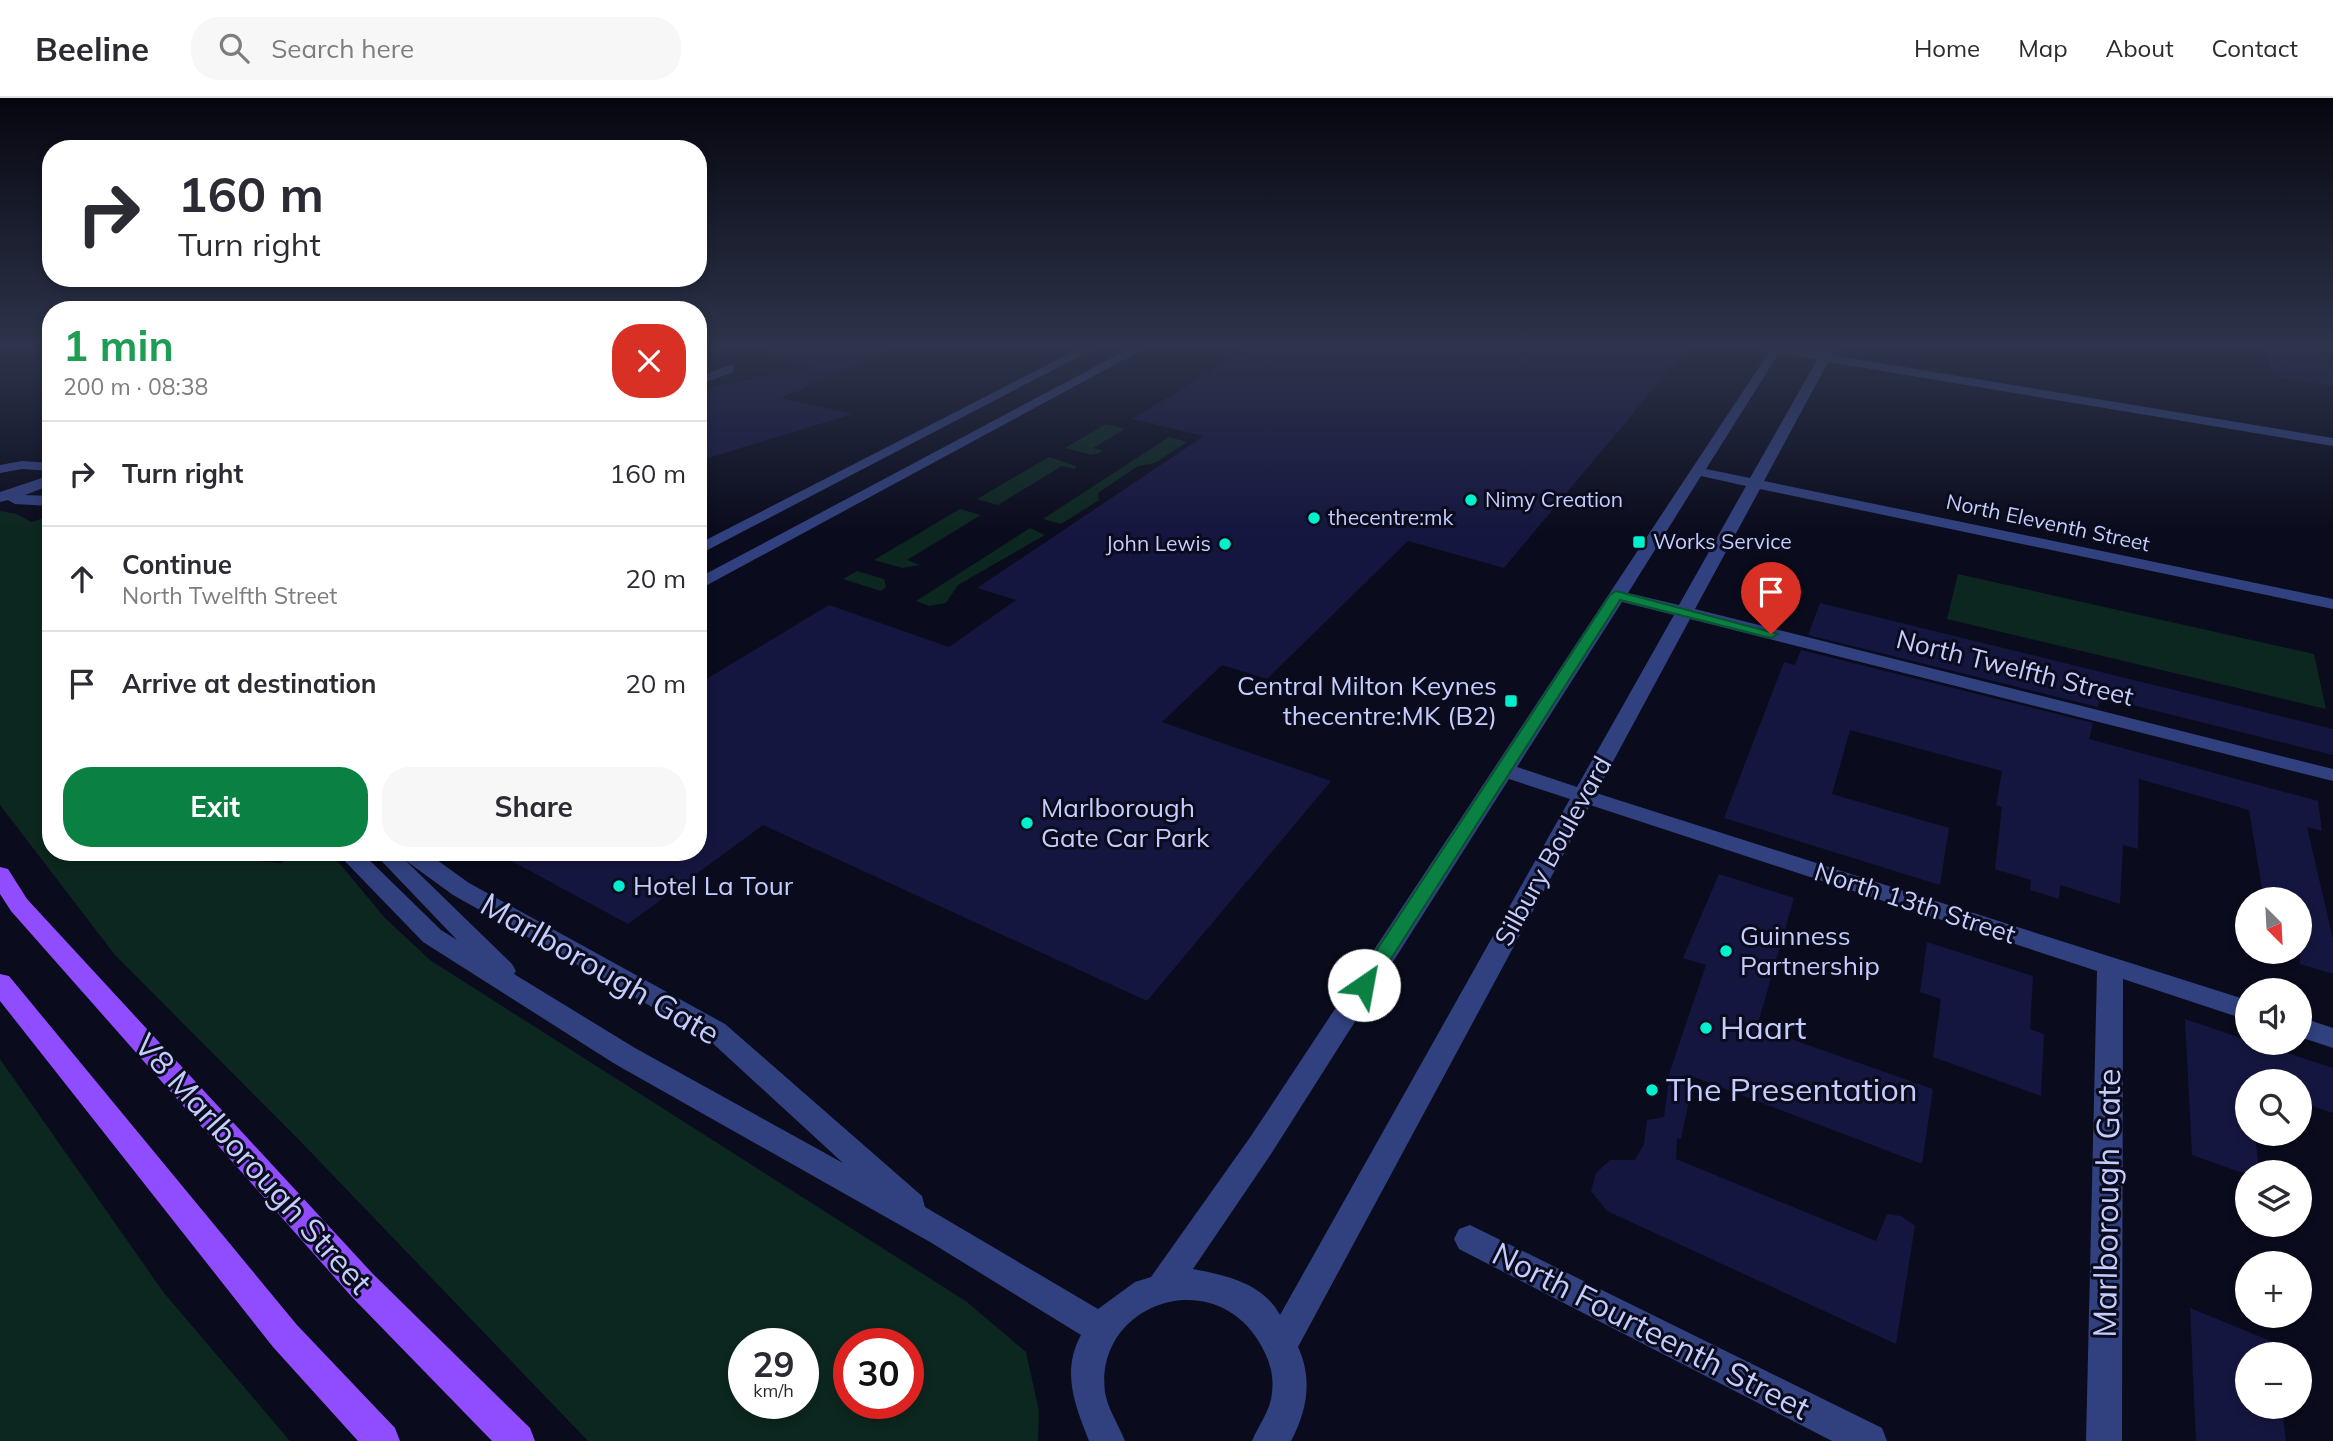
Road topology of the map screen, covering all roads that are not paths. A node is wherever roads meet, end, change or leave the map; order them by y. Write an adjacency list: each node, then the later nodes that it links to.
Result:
1 (974, 408): 18 (street)
2 (1028, 408): 19 (street)
3 (1737, 408): 12 (street)
4 (1797, 408): 15 (street, Silbury Boulevard)
5 (2138, 408): 8 (street)
6 (2165, 408): 7 (street)
7 (2333, 434)
8 (2333, 442)
9 (42, 460): 10 (street)
10 (22, 466): 11 (street); 13 (street)
11 (0, 469)
12 (1696, 471): 15 (street, North Eleventh Street); 20 (street)
13 (42, 473)
14 (42, 480): 16 (street)
15 (1755, 484): 21 (street, North Eleventh Street); 22 (street, Silbury Boulevard)
16 (0, 498): 17 (street)
17 (42, 501)
18 (707, 545)
19 (707, 580)
20 (1616, 595): 22 (street, North Twelfth Street); 23 (street)
21 (2333, 604)
22 (1684, 612): 24 (street, North Twelfth Street); 25 (street, Silbury Boulevard)
23 (1503, 770): 25 (street, North 13th Street); 38 (street)
24 (2333, 775)
25 (1584, 795): 30 (street, North 13th Street); 40 (street, Silbury Boulevard)
26 (356, 861): 32 (street, Marlborough Gate)
27 (393, 861): 32 (street, Marlborough Gate)
28 (422, 861): 36 (street, Marlborough Gate)
29 (0, 875): 43 (main road, V8 Marlborough Street)
30 (2110, 966): 33 (street, North 13th Street); 46 (street, Marlborough Gate)
31 (0, 983): 42 (main road)
32 (521, 990): 36 (street, Marlborough Gate)
33 (2235, 1006)
34 (2312, 1031): 35 (street)
35 (2333, 1038)
36 (941, 1232): 39 (street, Marlborough Gate)
37 (1470, 1239): 45 (street, North Fourteenth Street)
38 (1164, 1284): 39 (street); 40 (street)
39 (1101, 1329): 44 (street)
40 (1282, 1344): 41 (street)
41 (1276, 1439)
42 (382, 1441)
43 (517, 1441)
44 (1107, 1441)
45 (1869, 1441)
46 (2104, 1441)

